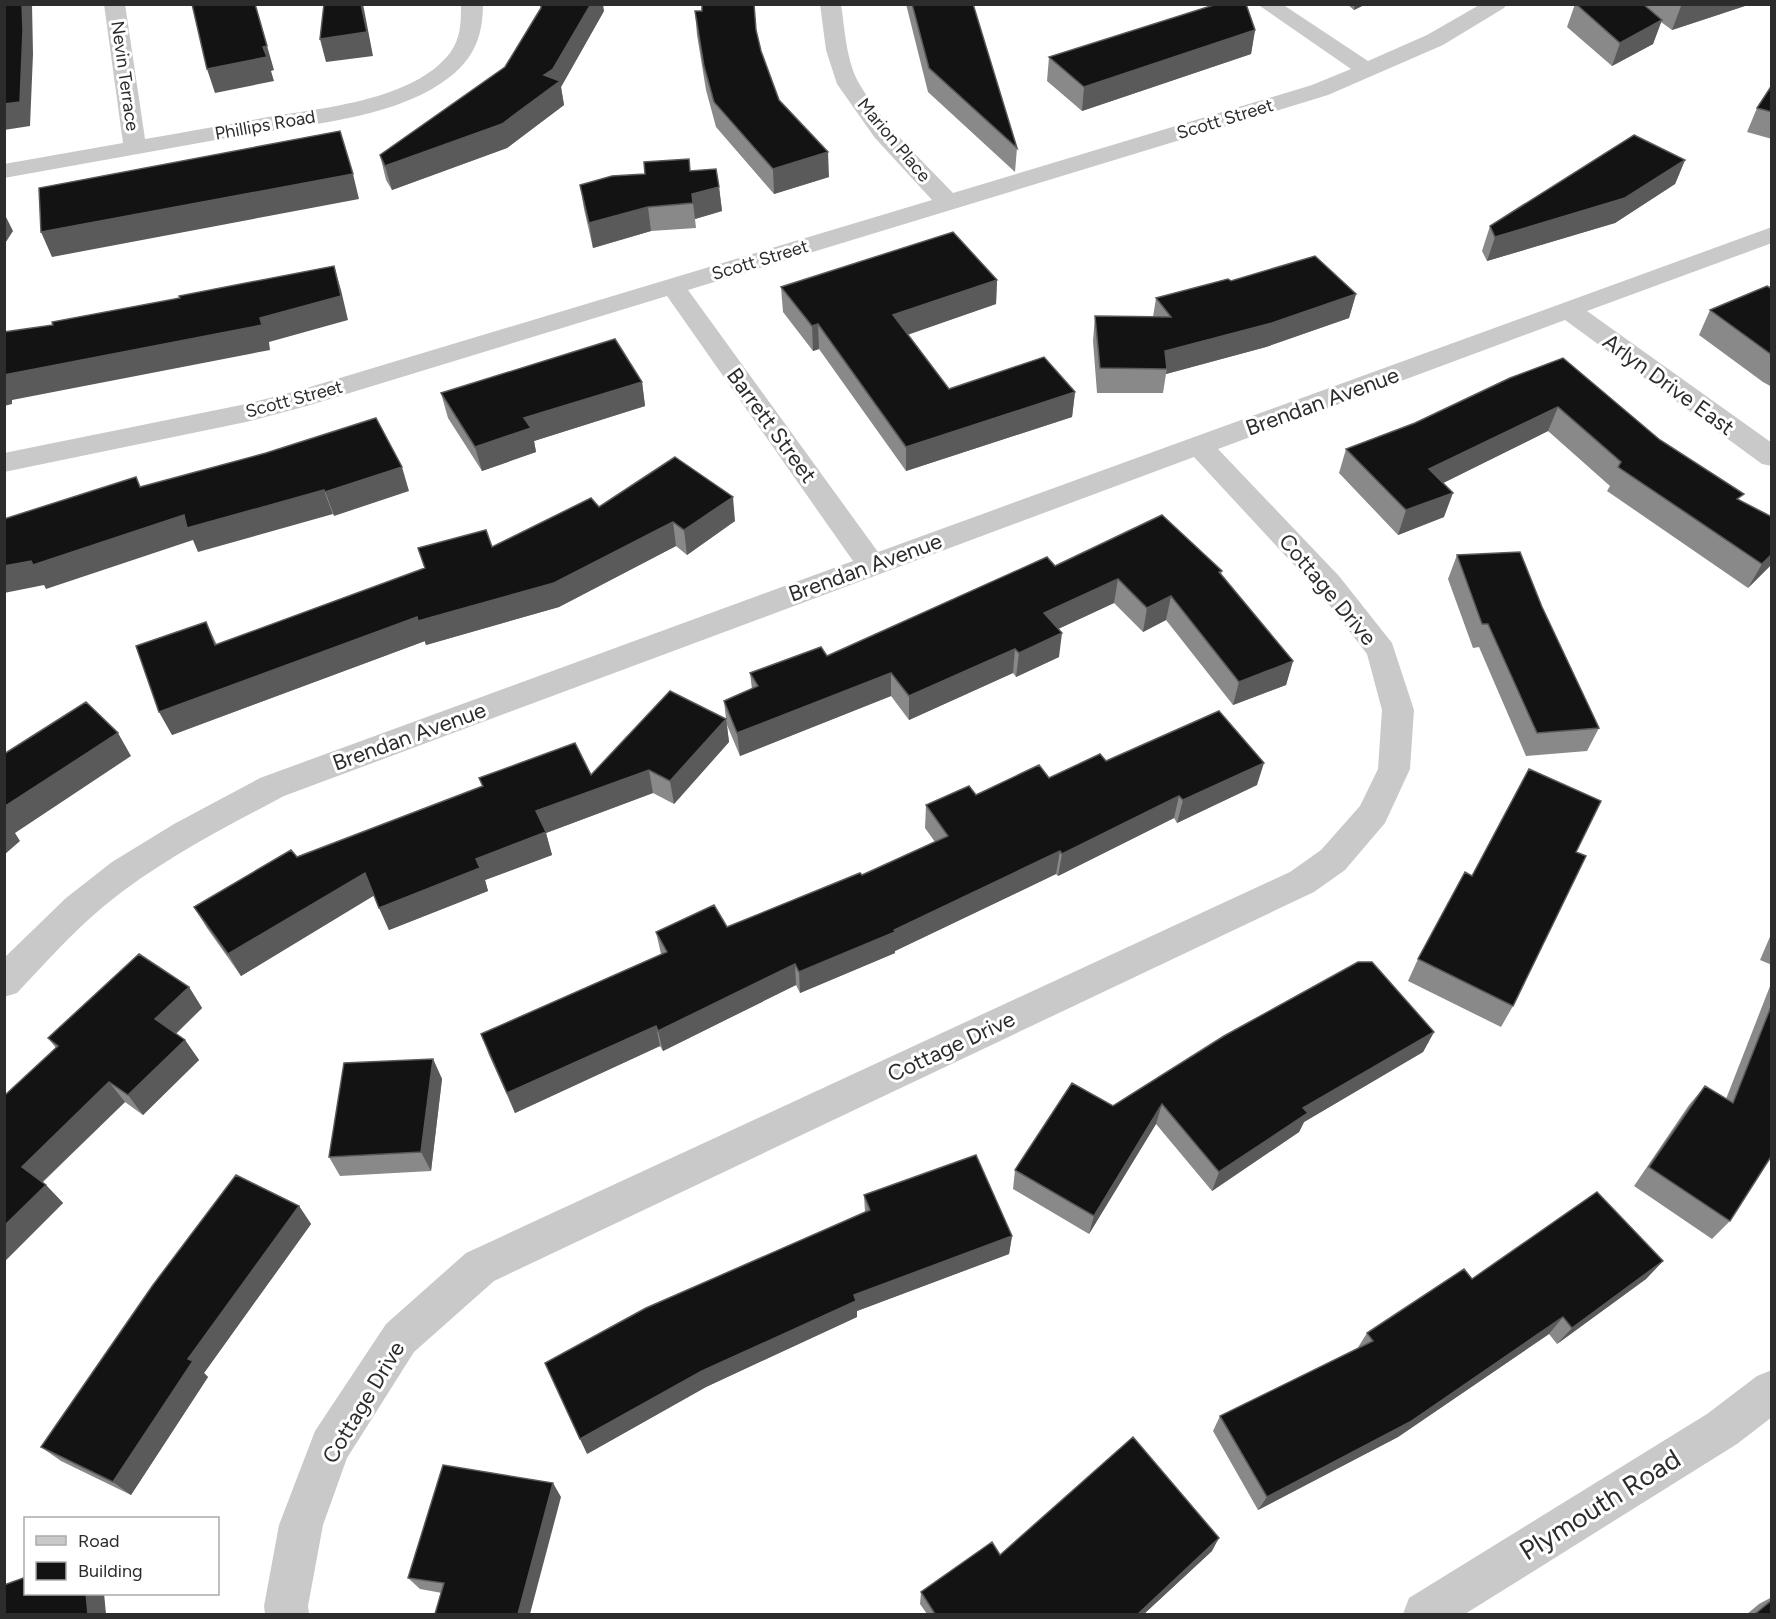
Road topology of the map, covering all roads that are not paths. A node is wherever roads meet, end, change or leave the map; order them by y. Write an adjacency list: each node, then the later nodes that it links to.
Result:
1 (114, 4): 7 (street, Nevin Terrace)
2 (472, 4): 7 (street, Phillips Road)
3 (830, 4): 9 (street, Marion Place)
4 (1267, 4): 6 (street)
5 (1497, 4): 6 (street, Scott Street)
6 (1366, 69): 9 (street, Scott Street)
7 (135, 147): 8 (street, Phillips Road)
8 (4, 171)
9 (948, 202): 11 (street, Scott Street)
10 (1772, 234): 12 (street, Brendan Avenue)
11 (672, 286): 15 (street, Scott Street); 16 (street, Barrett Street)
12 (1567, 309): 13 (street, Brendan Avenue); 14 (street, Arlyn Drive East)
13 (1199, 446): 16 (street, Brendan Avenue); 19 (street, Cottage Drive)
14 (1772, 457)
15 (4, 463)
16 (871, 565): 17 (street, Brendan Avenue)
17 (4, 982)
18 (1772, 1391): 20 (street, Plymouth Road)
19 (287, 1614)
20 (1425, 1614)

